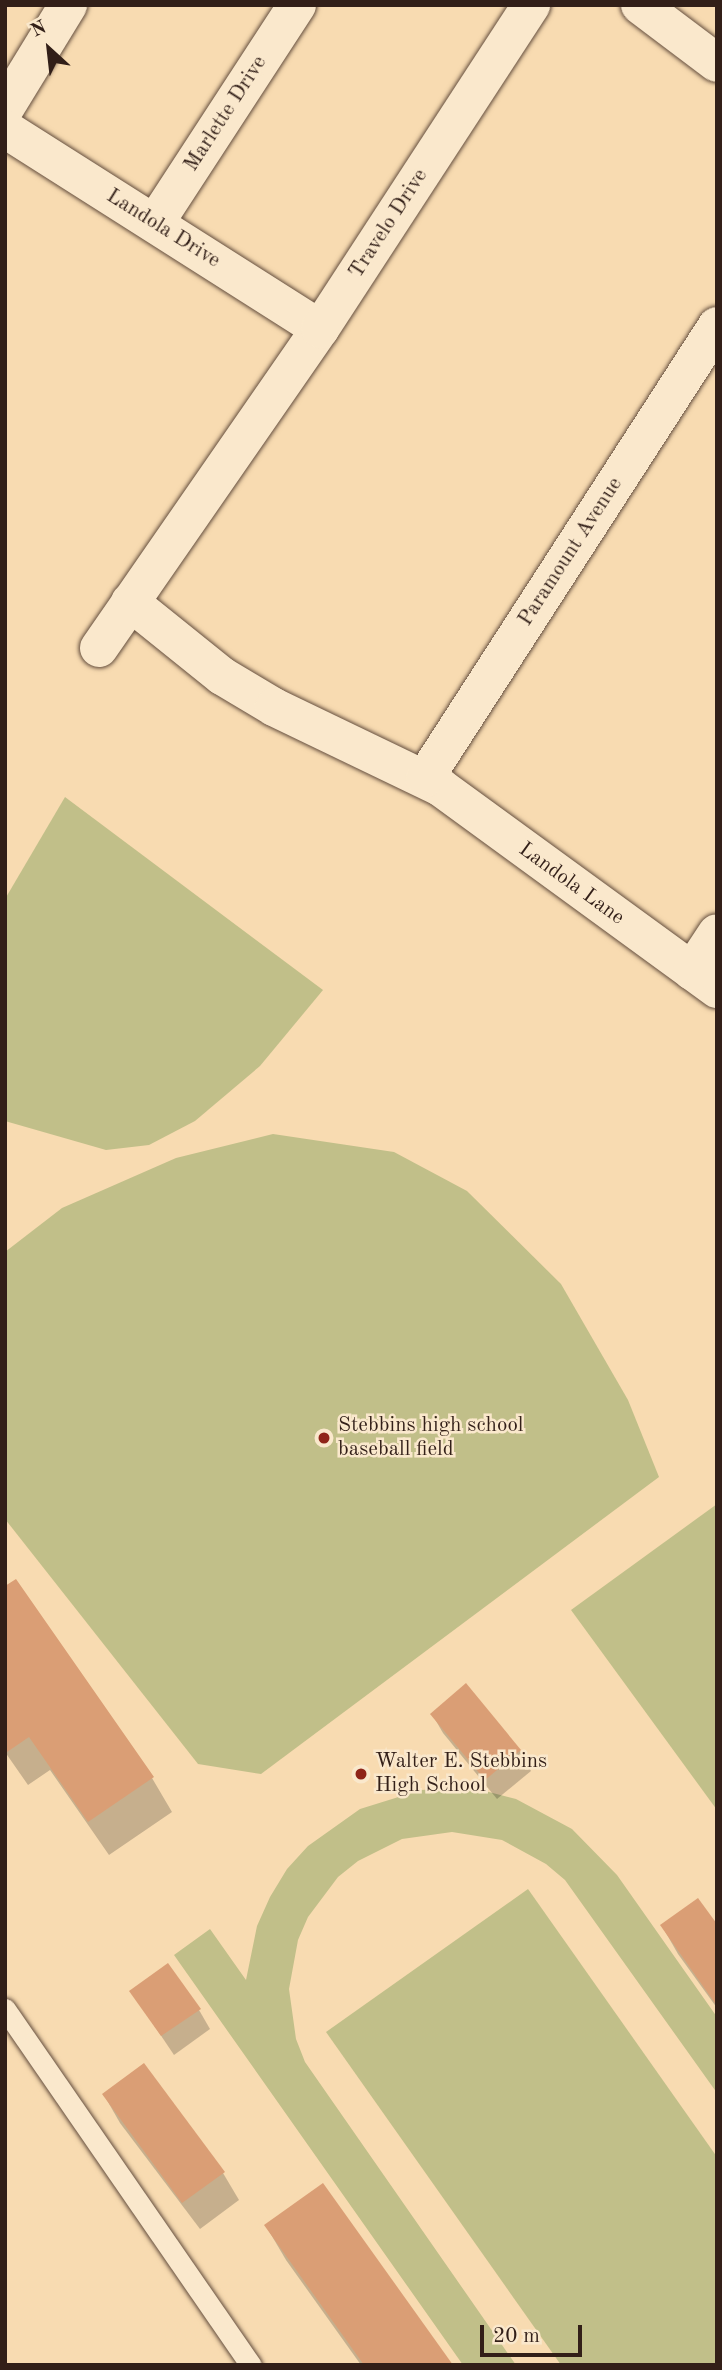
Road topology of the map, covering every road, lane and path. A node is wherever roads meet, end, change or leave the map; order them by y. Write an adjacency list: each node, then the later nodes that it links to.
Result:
1 (68, 5): 6 (street)
2 (297, 5): 8 (street, Marlette Drive)
3 (531, 5): 10 (street, Travelo Drive)
4 (640, 5): 5 (street)
5 (717, 63)
6 (5, 108)
7 (5, 129): 8 (street, Landola Drive)
8 (155, 223): 10 (street, Landola Drive)
9 (717, 326): 13 (street, Paramount Avenue)
10 (320, 329): 11 (street)
11 (130, 602): 12 (street); 13 (street)
12 (99, 648)
13 (425, 778): 15 (street, Landola Lane)
14 (717, 933): 15 (street)
15 (704, 980)
16 (5, 2009): 17 (lane)
17 (251, 2365)

